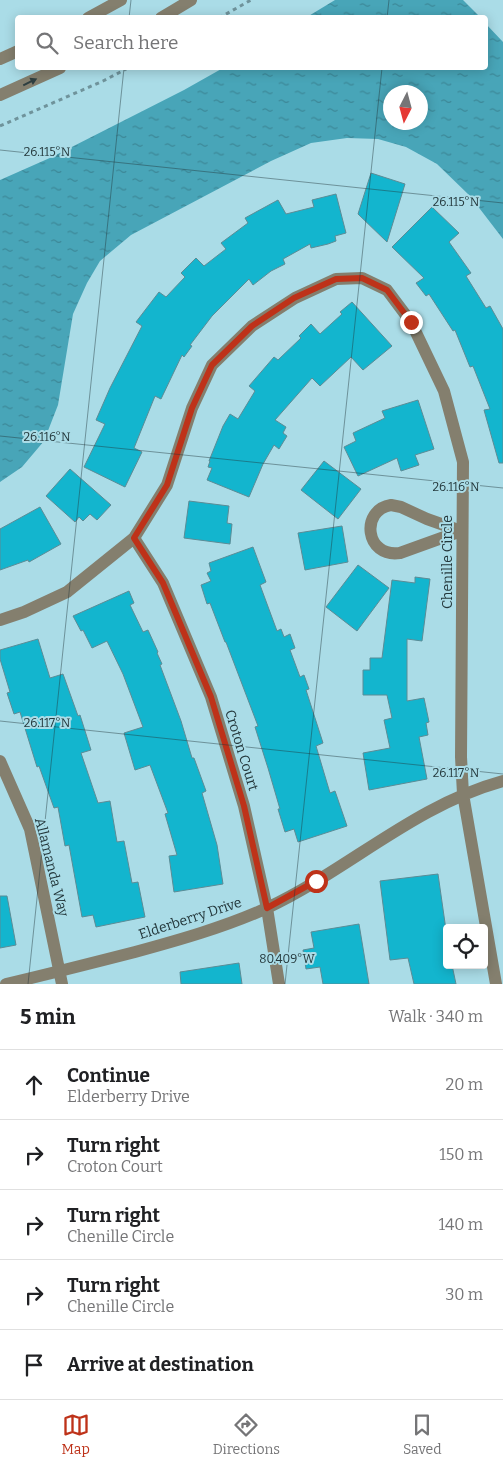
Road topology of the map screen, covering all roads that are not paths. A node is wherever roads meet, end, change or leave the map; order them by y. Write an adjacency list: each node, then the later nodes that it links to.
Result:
1 (121, 0): 3 (street)
2 (191, 0): 4 (street)
3 (94, 15)
4 (166, 15)
5 (15, 52): 6 (street)
6 (0, 59)
7 (56, 70): 8 (street, one-way to 7)
8 (0, 95)
9 (462, 530): 9 (street); 10 (street, Chenille Circle); 14 (street, Chenille Circle)
10 (134, 538): 11 (street, Chenille Circle); 15 (street, Croton Court)
11 (0, 620)
12 (0, 761): 16 (street, Allamanda Way)
13 (503, 781): 14 (street, Elderberry Drive)
14 (463, 794): 15 (street, Elderberry Drive); 19 (street, Chenille Circle)
15 (267, 908): 16 (street, Elderberry Drive); 18 (street, Croton Court)
16 (61, 978): 17 (street, Elderberry Drive)
17 (6, 984)
18 (280, 984)
19 (496, 984)

